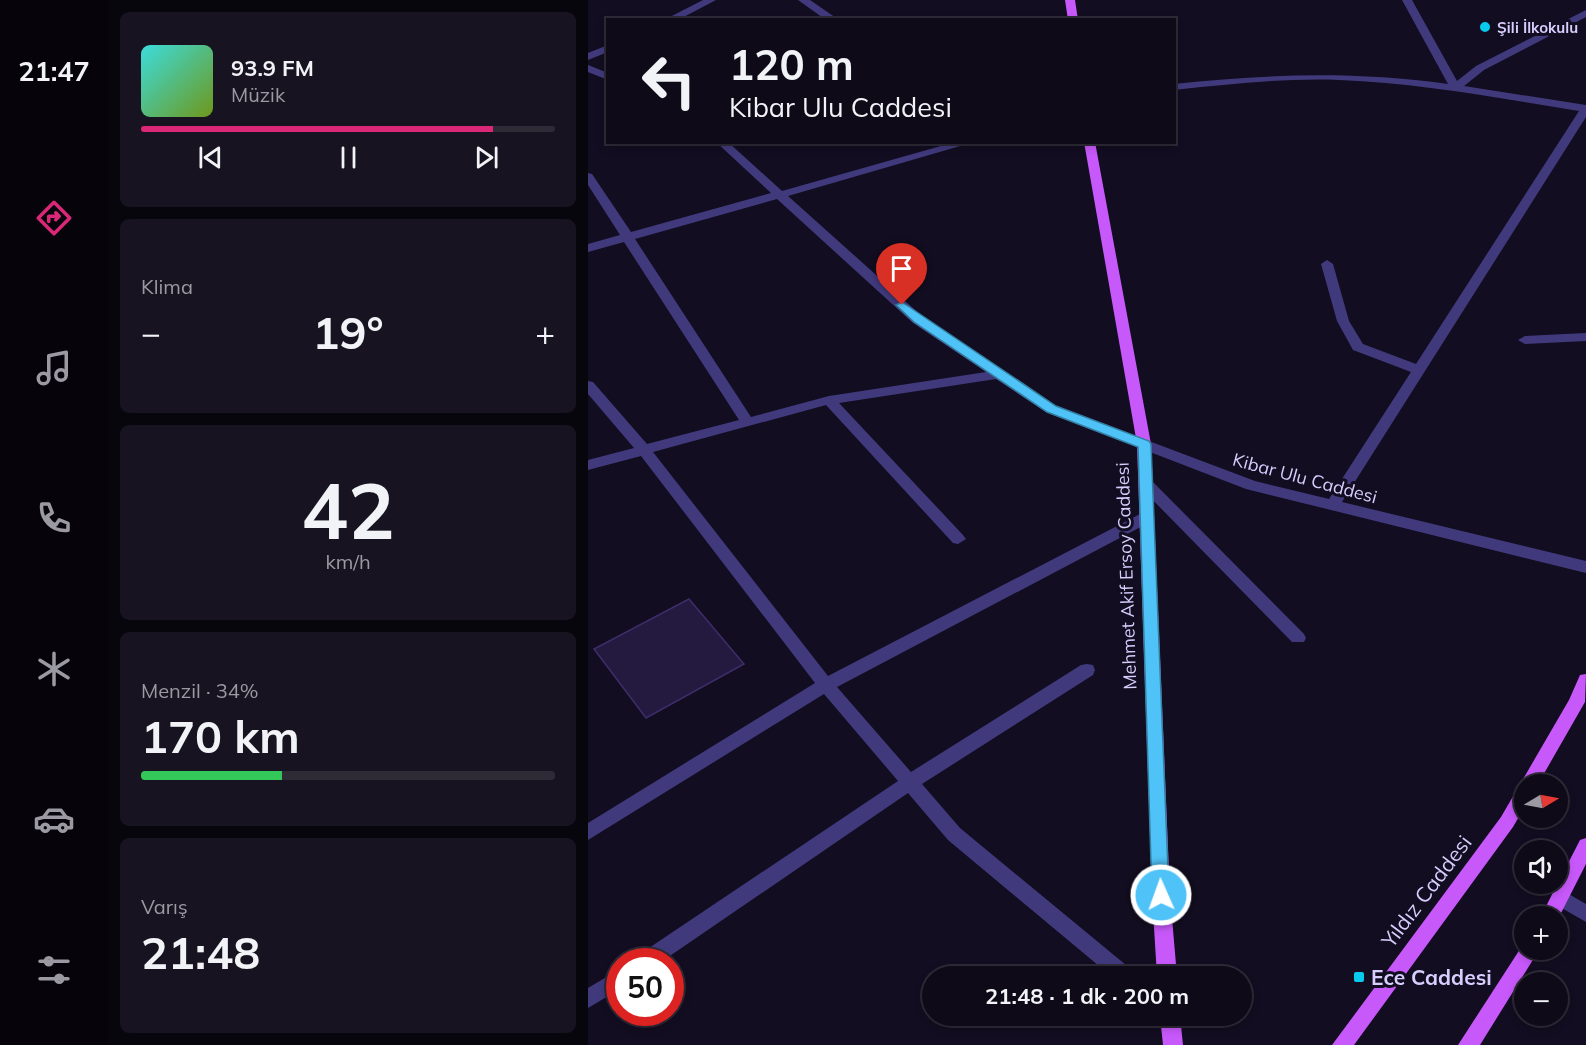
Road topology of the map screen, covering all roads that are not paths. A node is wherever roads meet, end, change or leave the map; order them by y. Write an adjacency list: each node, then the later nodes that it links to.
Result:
1 (711, 0): 6 (street)
2 (803, 0): 7 (street)
3 (1070, 0): 8 (main road)
4 (1407, 0): 14 (street)
5 (1586, 13): 14 (street)
6 (673, 18)
7 (831, 18)
8 (1073, 18)
9 (606, 49): 10 (street)
10 (588, 57)
11 (588, 68): 12 (street)
12 (606, 76)
13 (1176, 87): 14 (street)
14 (1455, 88): 15 (street)
15 (1586, 109): 26 (street)
16 (723, 144): 20 (street, Kibar Ulu Caddesi)
17 (1089, 144): 31 (main road, Mehmet Akif Ersoy Caddesi)
18 (940, 146): 20 (street)
19 (588, 176): 21 (street)
20 (779, 197): 21 (street); 27 (street, Kibar Ulu Caddesi)
21 (627, 238): 22 (street); 30 (street)
22 (588, 248)
23 (1327, 264): 26 (street)
24 (1586, 336): 25 (street)
25 (1526, 340)
26 (1420, 370): 35 (street)
27 (999, 374): 29 (street); 31 (street, Kibar Ulu Caddesi)
28 (588, 385): 32 (street)
29 (829, 400): 30 (street); 37 (street)
30 (747, 422): 32 (street)
31 (1144, 444): 34 (main road, Mehmet Akif Ersoy Caddesi); 35 (street, Kibar Ulu Caddesi)
32 (644, 450): 33 (street); 42 (street)
33 (588, 465)
34 (1145, 483): 36 (main road, Mehmet Akif Ersoy Caddesi); 39 (street)
35 (1333, 506): 38 (street, Kibar Ulu Caddesi)
36 (1147, 517): 42 (street); 54 (main road, Mehmet Akif Ersoy Caddesi)
37 (958, 539)
38 (1586, 567)
39 (1298, 639)
40 (1087, 670): 44 (street)
41 (1586, 680): 43 (main road)
42 (826, 685): 44 (street); 46 (street)
43 (1535, 774)
44 (910, 782): 51 (street); 53 (street)
45 (1514, 810): 59 (main road, Yıldız Caddesi)
46 (588, 832)
47 (1586, 846): 48 (main road)
48 (1560, 897): 49 (main road); 50 (street)
49 (1555, 906)
50 (1586, 915)
51 (665, 948)
52 (1523, 960): 60 (main road)
53 (1113, 966)
54 (1166, 966)
55 (606, 987): 56 (street)
56 (588, 999)
57 (1171, 1026): 58 (main road)
58 (1173, 1045)
59 (1341, 1045)
60 (1468, 1045)

